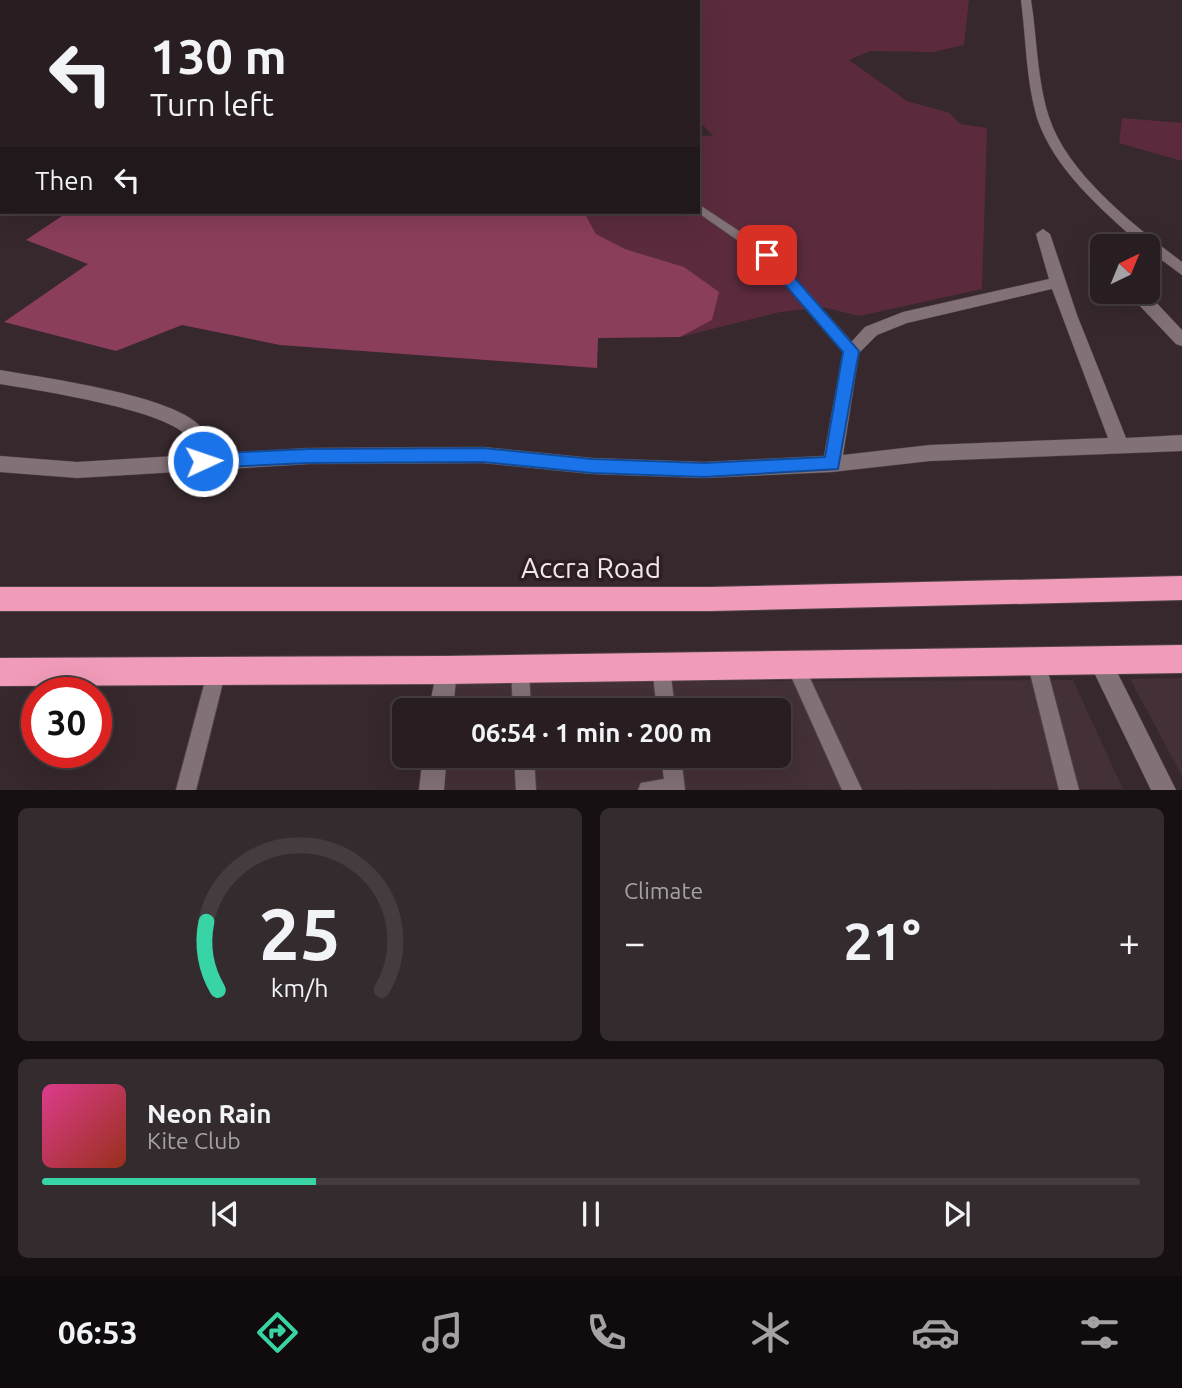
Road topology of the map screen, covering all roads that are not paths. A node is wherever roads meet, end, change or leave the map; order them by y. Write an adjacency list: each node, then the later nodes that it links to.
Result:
1 (1026, 0): 4 (street)
2 (700, 208): 8 (lane)
3 (1043, 234): 5 (street)
4 (1182, 270)
5 (1056, 283): 8 (street); 11 (street)
6 (1148, 304): 7 (street)
7 (1182, 340)
8 (851, 351): 14 (street)
9 (0, 377): 12 (street)
10 (1182, 443): 11 (street)
11 (1121, 447): 14 (street)
12 (203, 461): 13 (street); 14 (street)
13 (0, 464)
14 (832, 464)
15 (1182, 588): 16 (highway, Accra Road)
16 (0, 599)
17 (1099, 660): 18 (highway); 19 (highway); 39 (street)
18 (1036, 661): 20 (highway); 38 (lane)
19 (1180, 663)
20 (795, 665): 21 (highway); 37 (lane)
21 (661, 667): 22 (highway); 28 (lane)
22 (520, 669): 24 (highway); 27 (lane)
23 (218, 670): 24 (highway); 25 (highway); 33 (lane)
24 (446, 670): 26 (street)
25 (0, 672)
26 (442, 698)
27 (521, 698)
28 (665, 698)
29 (433, 768): 34 (street)
30 (525, 768): 35 (lane)
31 (672, 768): 32 (lane)
32 (675, 788): 36 (lane)
33 (186, 789)
34 (430, 789)
35 (526, 789)
36 (648, 789)
37 (852, 789)
38 (1069, 789)
39 (1164, 789)

